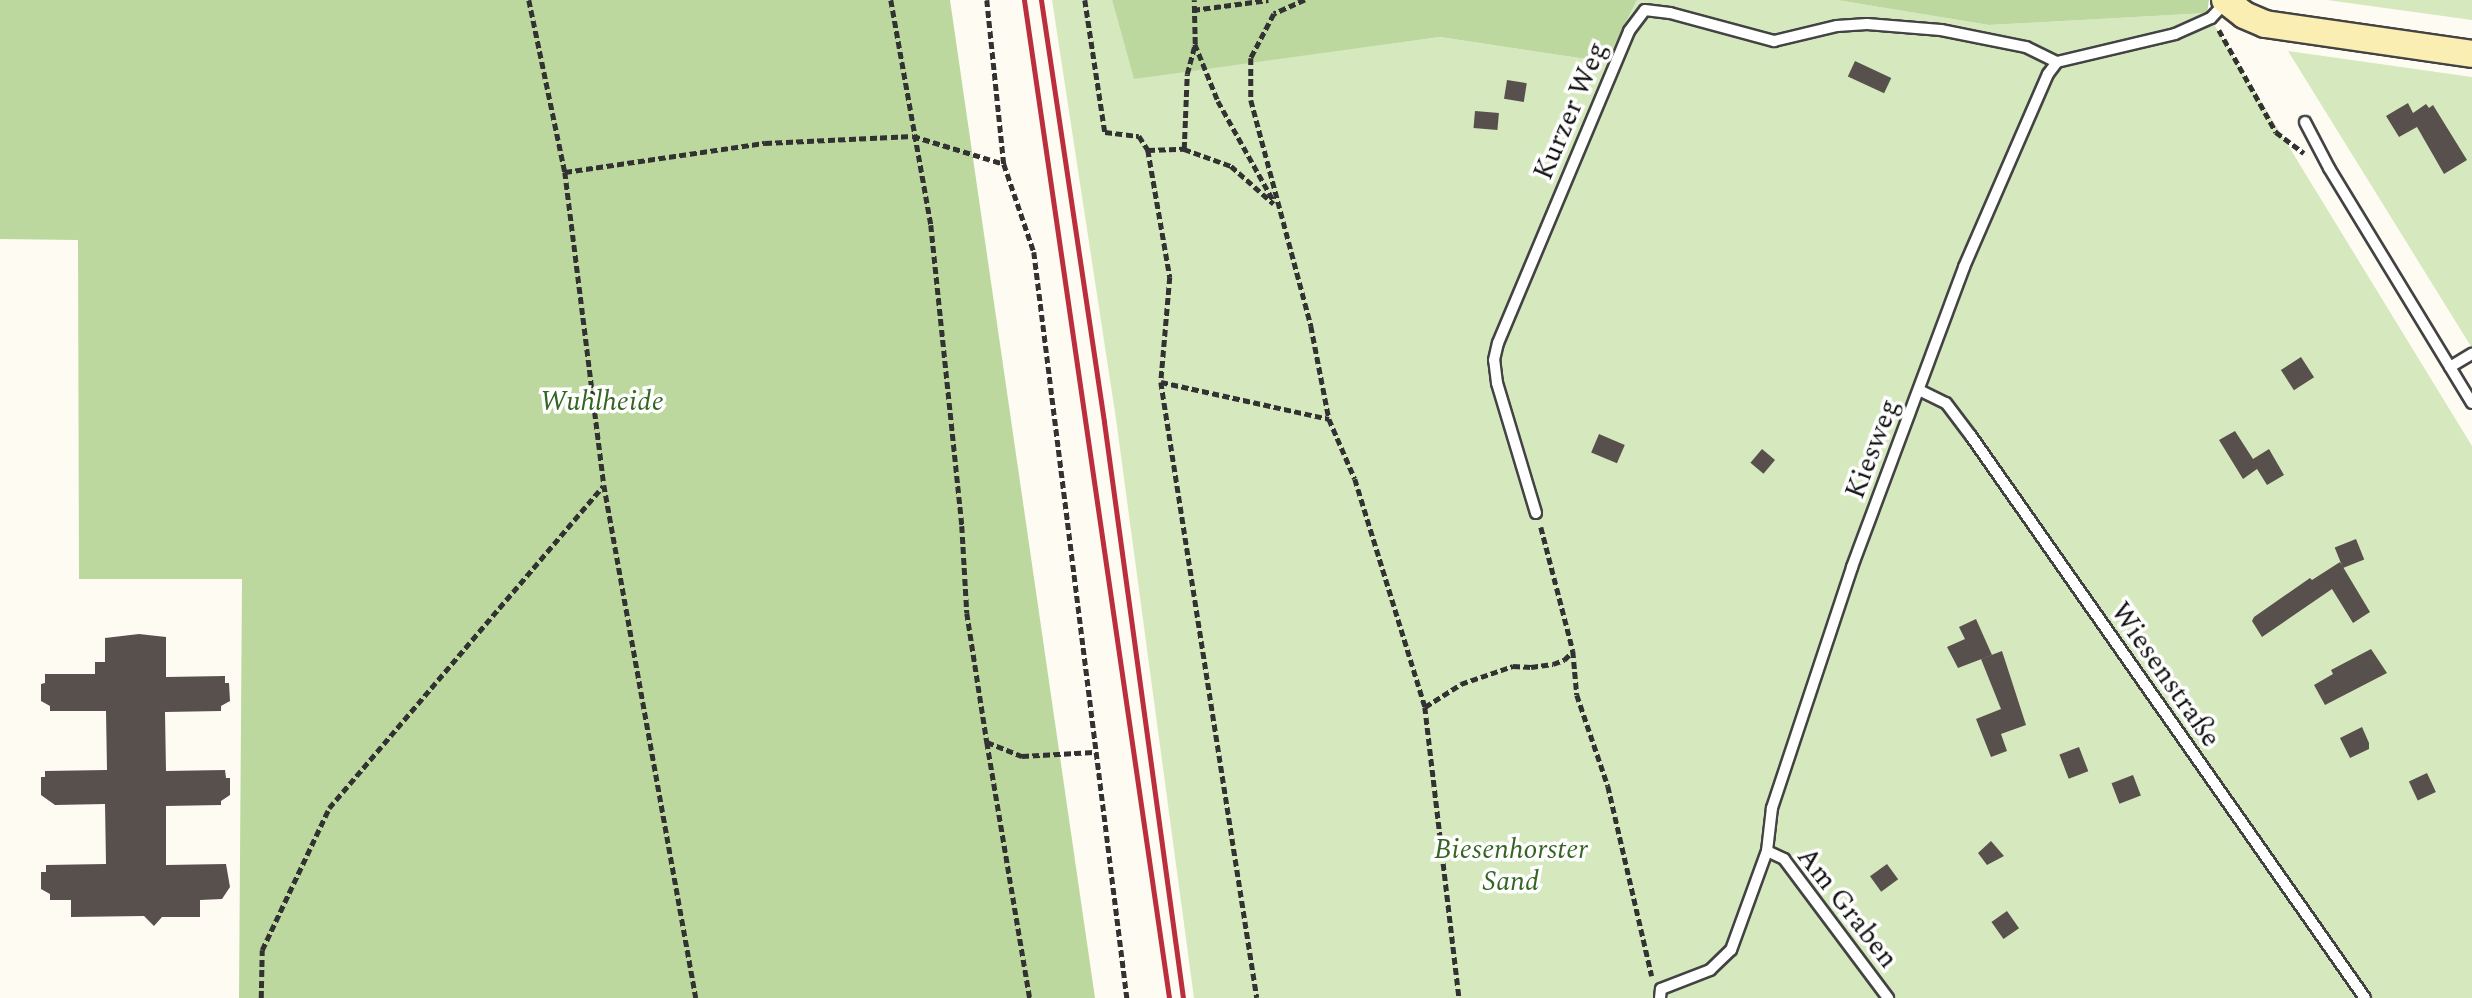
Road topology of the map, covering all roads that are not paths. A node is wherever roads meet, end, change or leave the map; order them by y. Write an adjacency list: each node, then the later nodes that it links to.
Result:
1 (2221, 6): 2 (street); 3 (lane)
2 (2472, 54)
3 (2057, 62): 7 (lane, Kiesweg); 9 (lane, Kurzer Weg)
4 (2305, 122): 6 (lane)
5 (2472, 354): 6 (lane)
6 (2450, 367): 8 (lane)
7 (1919, 390): 10 (lane, Kiesweg); 13 (lane, Wiesenstraße)
8 (2472, 403)
9 (1536, 513)
10 (1767, 851): 11 (lane, Kiesweg); 12 (lane, Am Graben)
11 (1661, 993)
12 (1888, 998)
13 (2365, 998)

